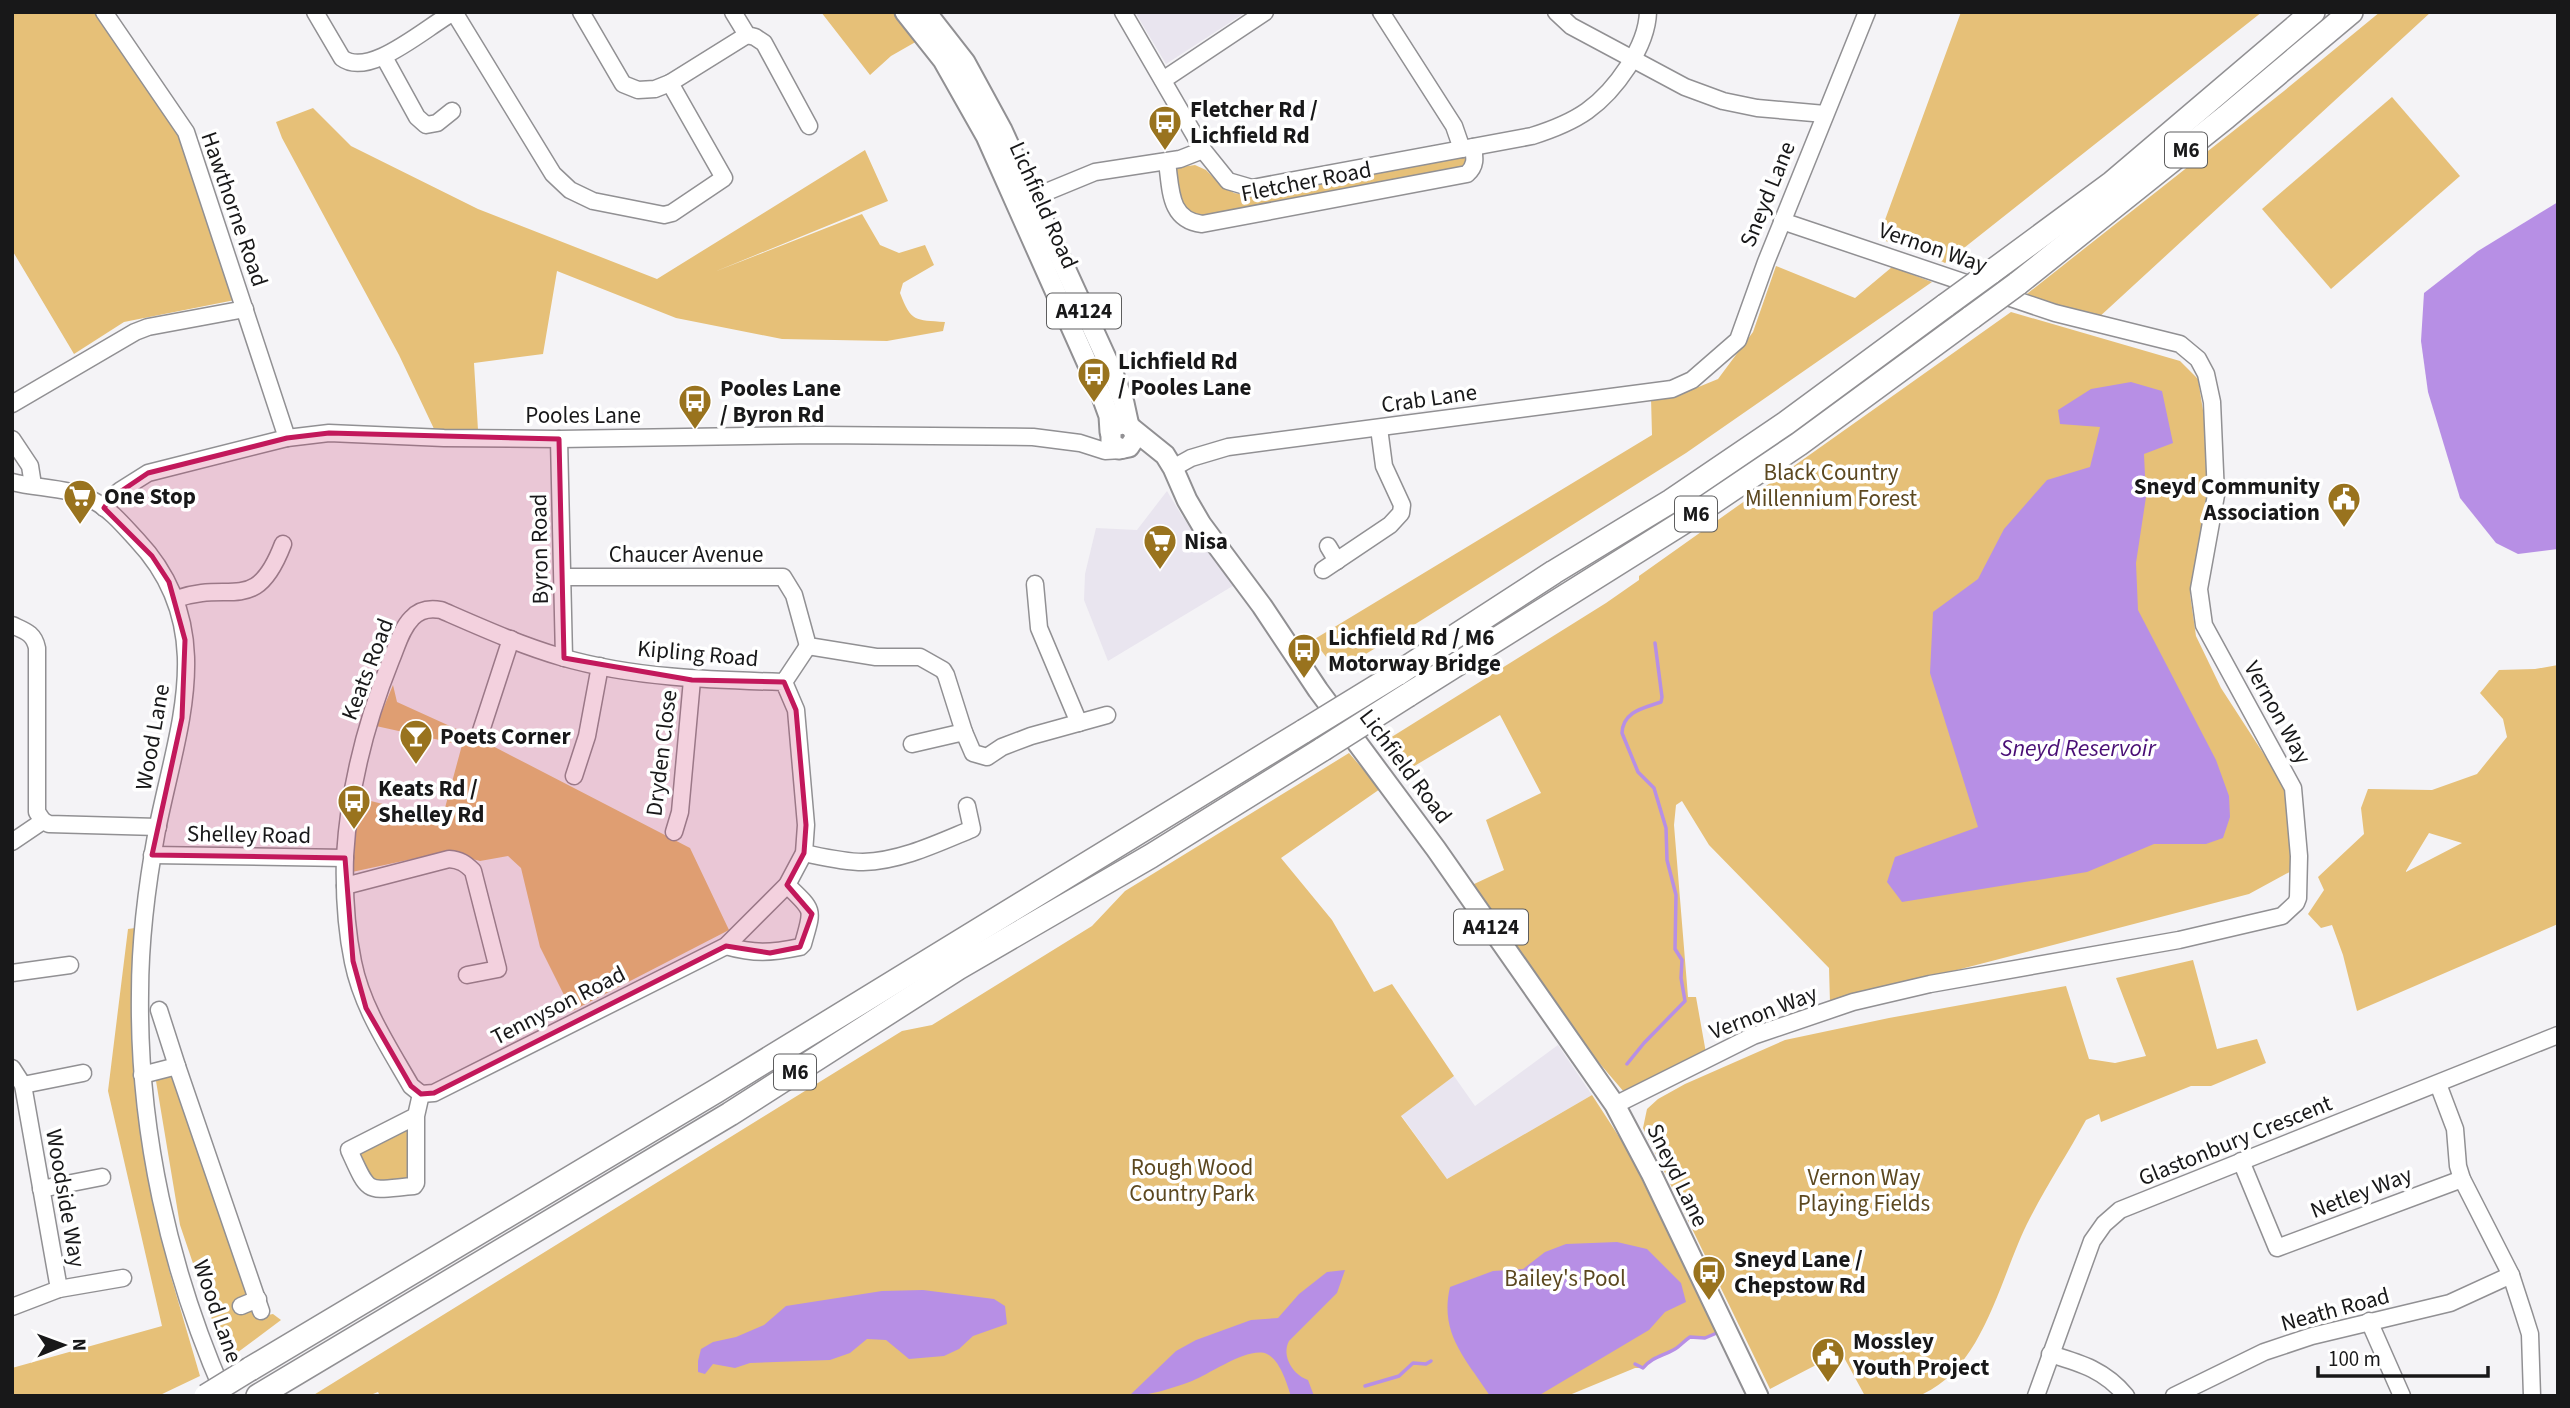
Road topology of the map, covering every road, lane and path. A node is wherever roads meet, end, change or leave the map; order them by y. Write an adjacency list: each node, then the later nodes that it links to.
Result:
1 (104, 12): 29 (street, Hawthorne Road)
2 (315, 12): 17 (street)
3 (581, 12): 20 (street)
4 (733, 12): 16 (street)
5 (905, 12): 27 (main road, Lichfield Road / A4124)
6 (926, 12): 27 (main road, Lichfield Road / A4124)
7 (1122, 12): 19 (street, Fletcher Road)
8 (1265, 12): 19 (street)
9 (1381, 12): 24 (street)
10 (1556, 12): 18 (street)
11 (1648, 12): 18 (street, Fletcher Road)
12 (1867, 12): 22 (street, Sneyd Lane)
13 (2313, 12): 97 (highway, M6, bridge)
14 (2351, 12): 96 (highway, M6, bridge)
15 (450, 13): 17 (street); 20 (street)
16 (747, 35): 20 (street); 23 (street)
17 (384, 57): 21 (street)
18 (1633, 59): 22 (street); 24 (street, Fletcher Road)
19 (1163, 80): 25 (street, Fletcher Road)
20 (670, 83)
21 (452, 111)
22 (1825, 114): 28 (street, Sneyd Lane)
23 (809, 126)
24 (1468, 148): 25 (street, Fletcher Road); 26 (street, Fletcher Road)
25 (1203, 150): 26 (street)
26 (1167, 162): 27 (street)
27 (1025, 201): 32 (main road, Lichfield Road / A4124); 37 (main road, Lichfield Road / A4124)
28 (1782, 221): 30 (street, Sneyd Lane); 83 (street, Vernon Way)
29 (245, 309): 31 (street); 34 (street, Hawthorne Road)
30 (1692, 380): 33 (street, Crab Lane)
31 (12, 404)
32 (1131, 428): 37 (main road); 38 (main road, Lichfield Road / A4124)
33 (1379, 428): 38 (street, Crab Lane); 42 (street)
34 (287, 438): 36 (street, Pooles Lane); 41 (street, Pooles Lane)
35 (12, 439): 40 (street)
36 (559, 439): 37 (street, Pooles Lane); 44 (street, Byron Road)
37 (1117, 441): 38 (main road)
38 (1173, 468): 83 (main road, Lichfield Road / A4124)
39 (12, 482): 40 (street, Wood Lane)
40 (33, 485): 41 (street, Wood Lane)
41 (104, 508): 46 (street, Wood Lane)
42 (1328, 546)
43 (275, 550): 46 (street)
44 (563, 577): 49 (street, Chaucer Avenue); 50 (street, Byron Road)
45 (1035, 584): 55 (street)
46 (176, 599): 62 (street, Wood Lane)
47 (12, 625): 61 (street)
48 (511, 639): 50 (street, Keats Road); 57 (street); 67 (street, Keats Road)
49 (808, 646): 53 (street, Kipling Road); 56 (street)
50 (564, 658): 51 (street, Kipling Road)
51 (600, 666): 52 (street, Kipling Road); 59 (street)
52 (692, 680): 53 (street, Kipling Road); 63 (street, Dryden Close)
53 (785, 682): 65 (street, Tennyson Road)
54 (1107, 715): 55 (street)
55 (1079, 723): 56 (street)
56 (964, 732): 58 (street)
57 (480, 734)
58 (912, 744)
59 (574, 776)
60 (967, 806): 65 (street)
61 (43, 821): 62 (street); 64 (street)
62 (158, 827): 66 (street, Wood Lane)
63 (674, 832)
64 (12, 842)
65 (804, 853): 68 (street, Tennyson Road)
66 (152, 855): 67 (street, Shelley Road); 79 (street, Wood Lane)
67 (345, 858): 69 (street)
68 (787, 885): 70 (street, Tennyson Road); 70 (street)
69 (345, 886): 73 (street); 82 (street)
70 (726, 946): 82 (street, Tennyson Road)
71 (71, 966): 72 (street)
72 (12, 973)
73 (467, 975)
74 (159, 1010): 76 (street, Wood Lane)
75 (2558, 1035): 80 (street, Glastonbury Crescent)
76 (177, 1066): 79 (street); 92 (street, Wood Lane)
77 (12, 1068): 81 (street, Woodside Way)
78 (84, 1073): 81 (street)
79 (142, 1075): 98 (street, Wood Lane)
80 (2438, 1084): 85 (street, Glastonbury Crescent); 87 (street)
81 (23, 1085): 88 (street, Woodside Way)
82 (416, 1090): 84 (street)
83 (1610, 1098): 99 (main road, Sneyd Lane / A4124)
84 (416, 1116): 84 (street)
85 (2241, 1161): 87 (street, Netley Way); 95 (street, Glastonbury Crescent)
86 (103, 1177): 88 (street)
87 (2462, 1178): 89 (street)
88 (41, 1189): 91 (street, Woodside Way)
89 (2511, 1275): 94 (street, Neath Road); 104 (street)
90 (125, 1278): 91 (street)
91 (59, 1289): 93 (street, Woodside Way)
92 (241, 1306)
93 (12, 1307)
94 (2369, 1321): 102 (street, Neath Road); 103 (street)
95 (2050, 1354): 100 (street, Glastonbury Crescent); 101 (street)
96 (262, 1394)
97 (206, 1396)
98 (225, 1396)
99 (1758, 1396)
100 (2036, 1396)
101 (2126, 1396)
102 (2174, 1396)
103 (2402, 1396)
104 (2532, 1396)

